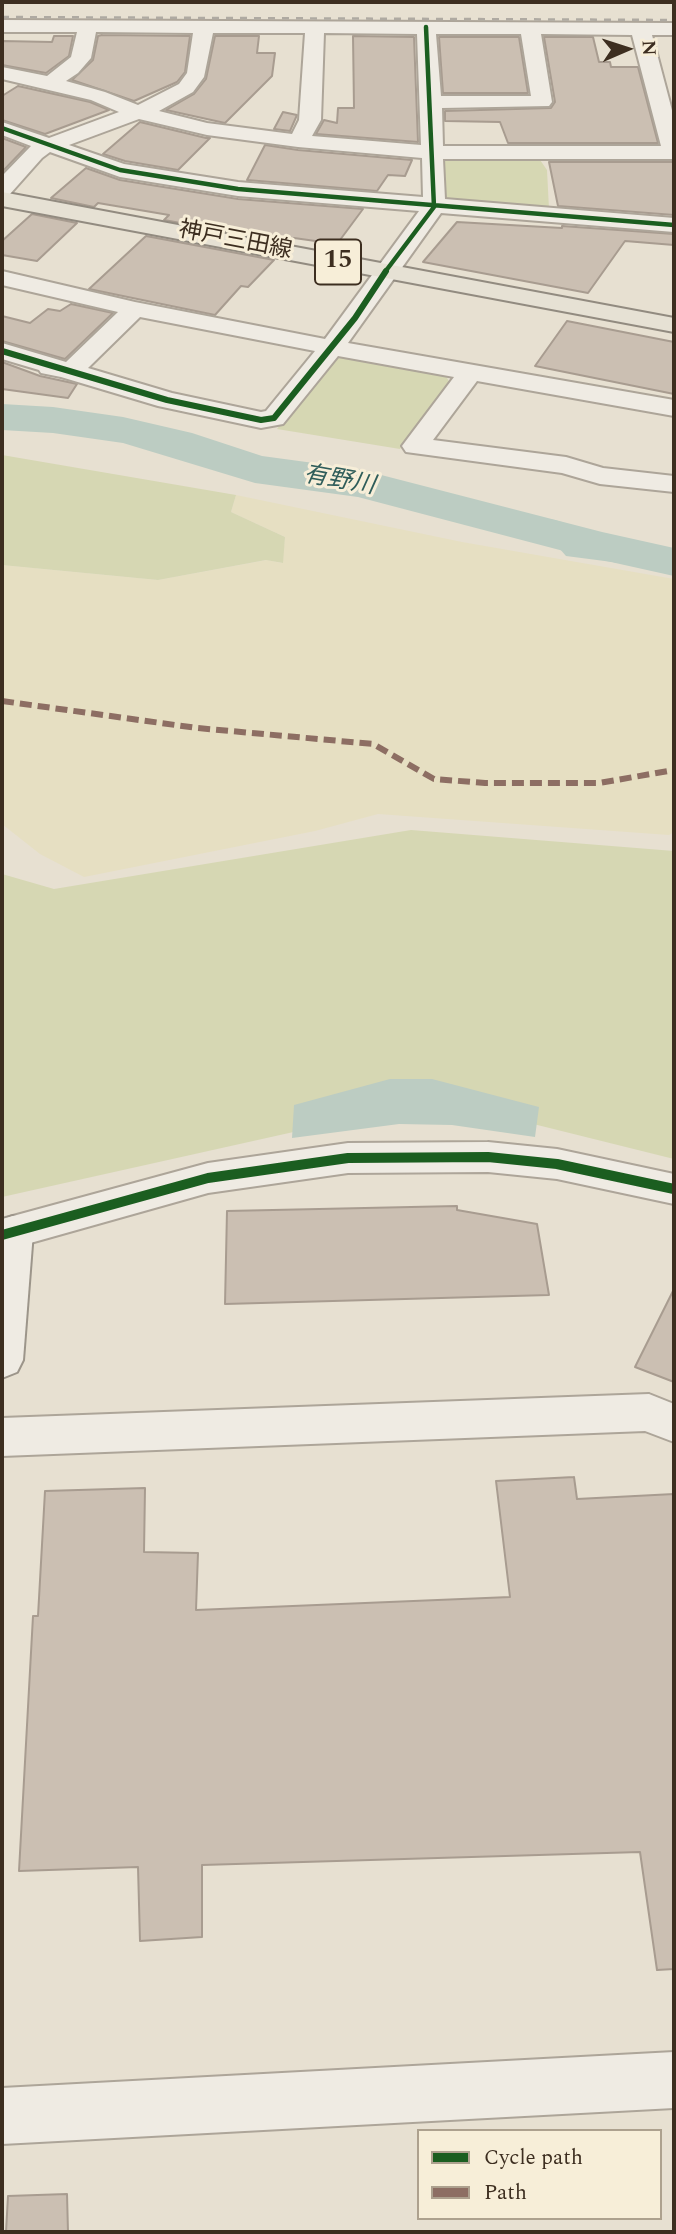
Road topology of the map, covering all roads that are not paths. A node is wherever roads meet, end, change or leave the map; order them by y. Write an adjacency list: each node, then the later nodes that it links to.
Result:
1 (2, 26): 2 (street)
2 (88, 26): 3 (street); 10 (street)
3 (204, 27): 4 (street); 12 (street)
4 (315, 27): 5 (street); 14 (street)
5 (426, 27): 7 (street); 11 (street)
6 (640, 28): 7 (street); 8 (street); 17 (street)
7 (530, 29): 11 (street)
8 (674, 29)
9 (2, 73): 10 (street)
10 (50, 83): 12 (street)
11 (431, 102): 16 (street)
12 (138, 112): 14 (street); 15 (street)
13 (2, 128): 15 (street)
14 (298, 141): 16 (street)
15 (46, 146): 18 (street); 20 (street)
16 (432, 152): 17 (street); 20 (street)
17 (673, 153)
18 (2, 189)
19 (2, 199): 22 (main road, 神戸三田線 / 15)
20 (434, 207): 21 (street); 22 (street)
21 (674, 225)
22 (387, 271): 25 (main road, 神戸三田線 / 15); 26 (street)
23 (2, 278): 24 (street)
24 (135, 309): 26 (street); 29 (street)
25 (674, 325)
26 (330, 347): 29 (street); 30 (street)
27 (2, 351): 29 (street)
28 (2, 363): 29 (street)
29 (72, 370)
30 (471, 371): 31 (street); 32 (street)
31 (674, 408)
32 (674, 484)
33 (674, 1189): 34 (street)
34 (7, 1234): 35 (street)
35 (2, 1360)
36 (674, 1424): 37 (street)
37 (2, 1437)
38 (674, 2080): 39 (street)
39 (2, 2116)

